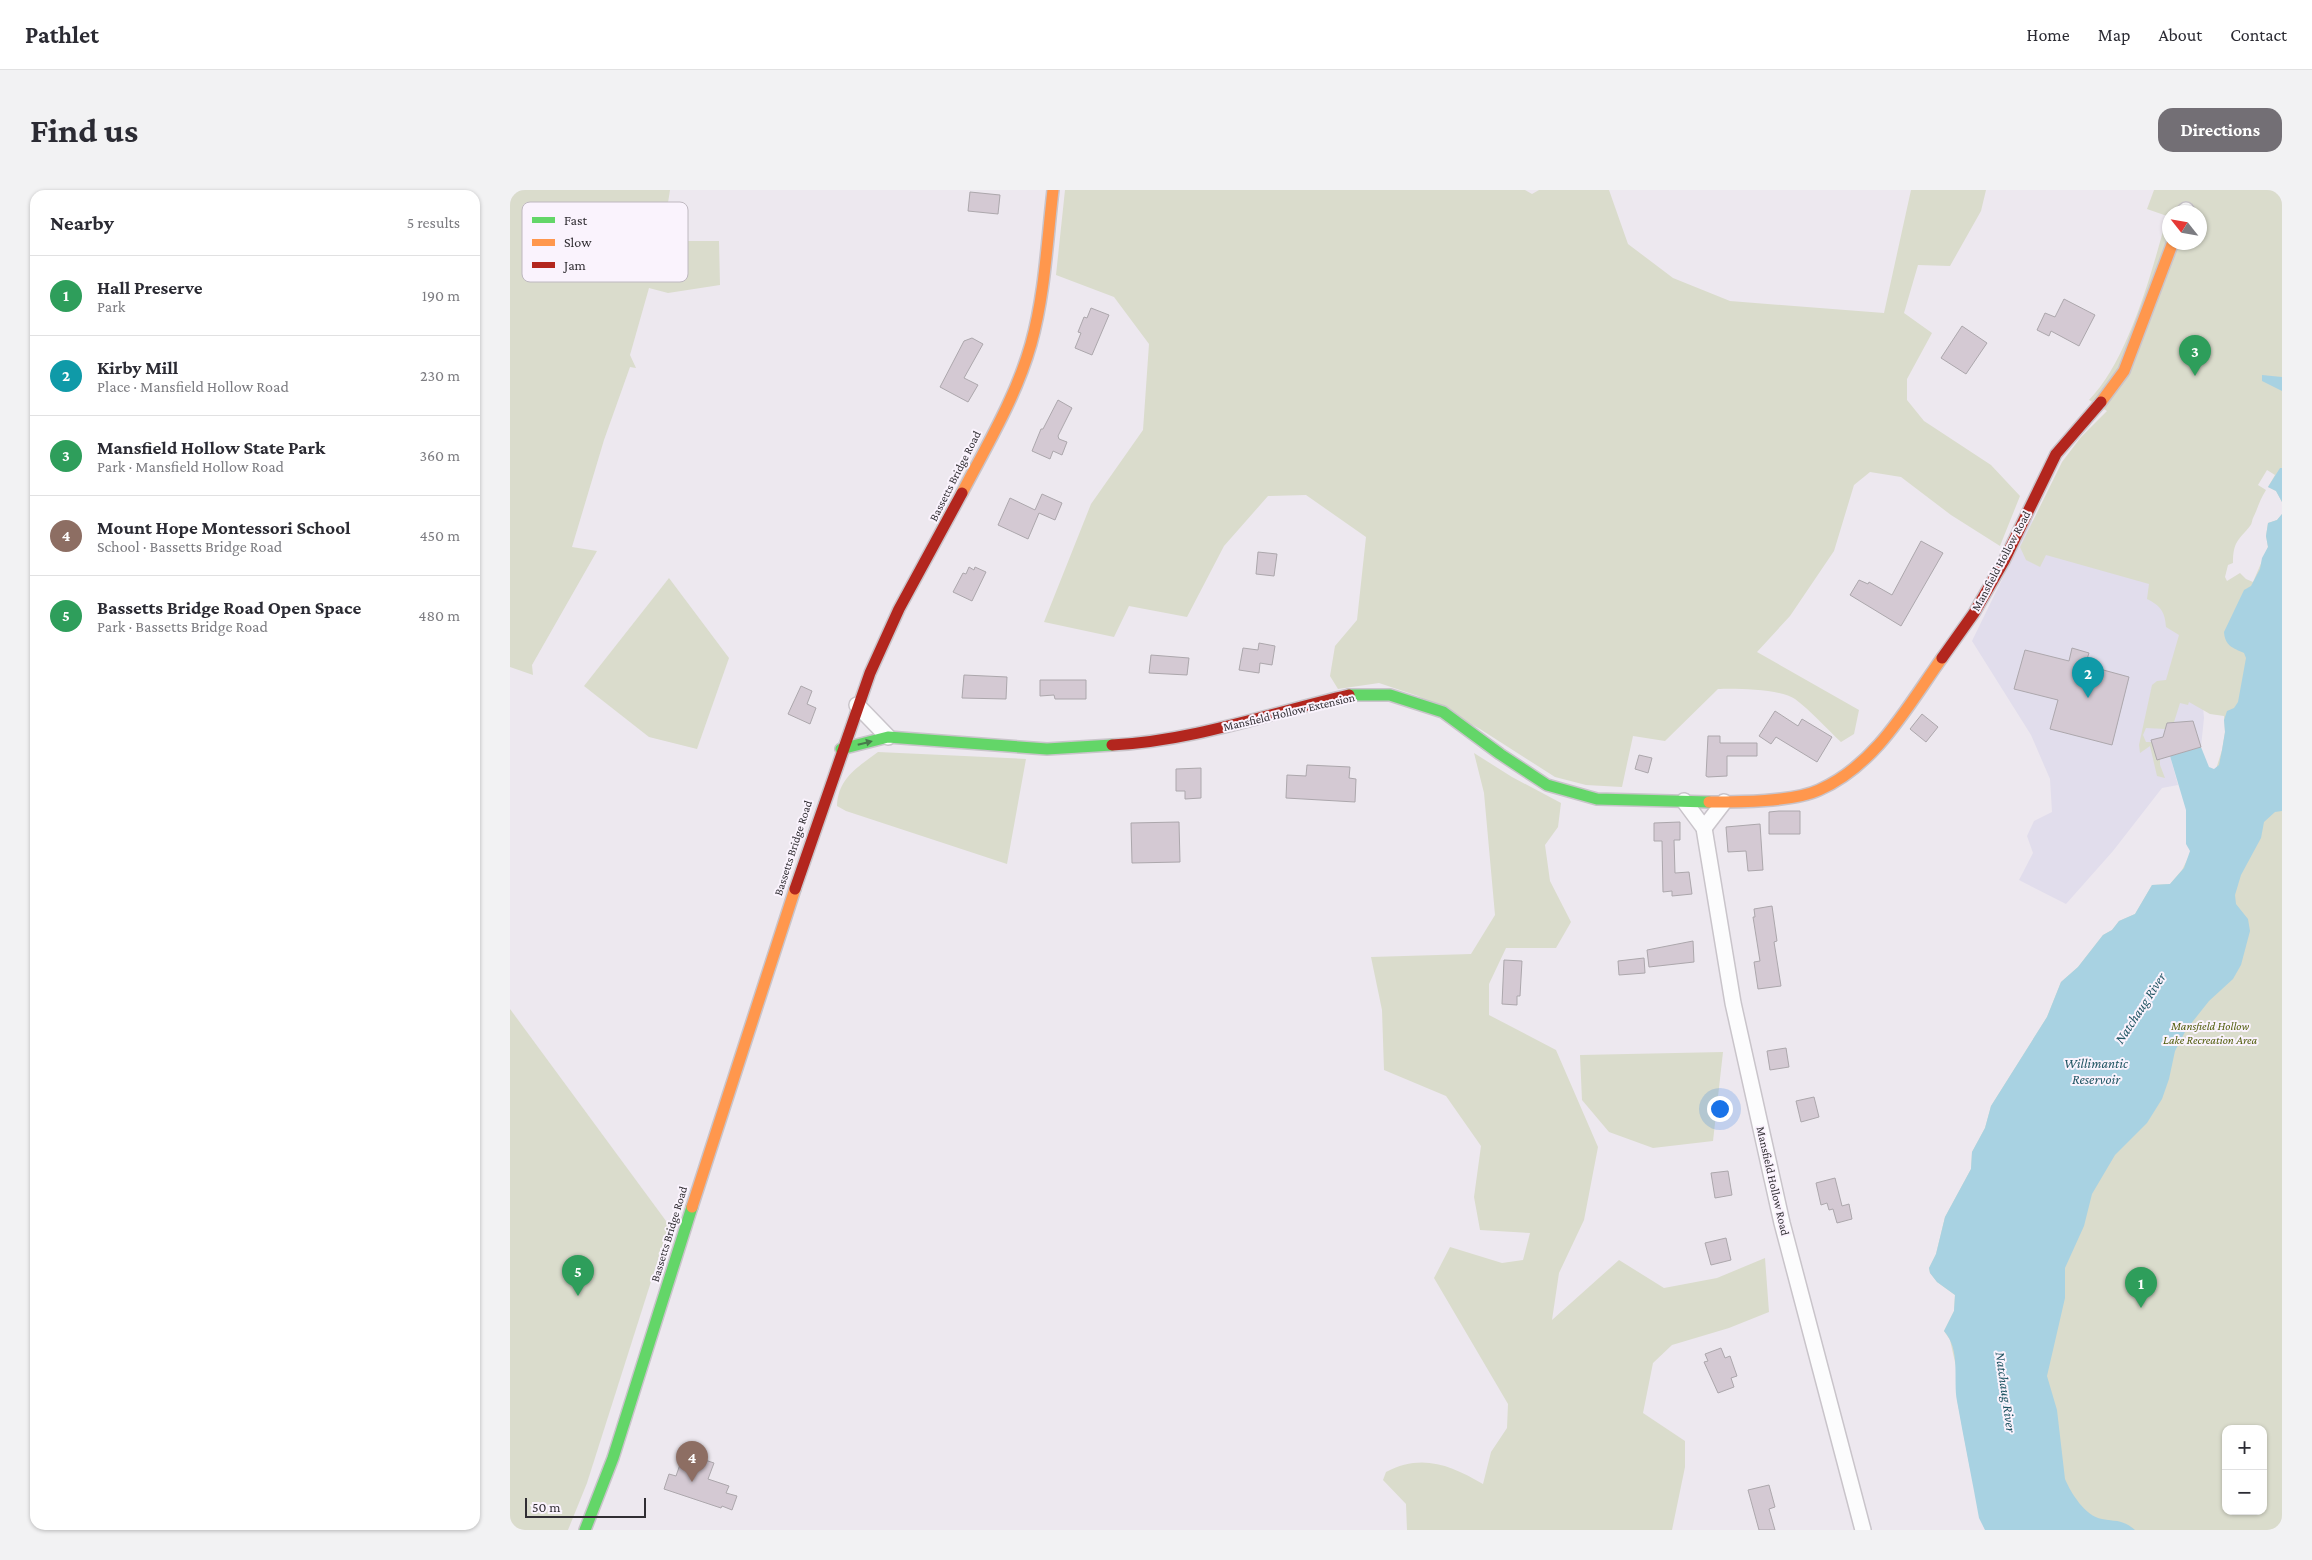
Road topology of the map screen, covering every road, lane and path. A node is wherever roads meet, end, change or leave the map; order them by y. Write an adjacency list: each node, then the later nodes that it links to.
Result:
1 (1053, 190): 3 (street, Bassetts Bridge Road)
2 (2170, 250): 7 (street, Mansfield Hollow Road)
3 (857, 705): 4 (street); 5 (street, Bassetts Bridge Road)
4 (888, 737): 5 (street, Mansfield Hollow Extension, one-way to 4); 6 (street, Mansfield Hollow Extension)
5 (841, 749): 9 (street, Bassetts Bridge Road)
6 (1684, 801): 7 (street, Mansfield Hollow Extension); 8 (street, Mansfield Hollow Road)
7 (1724, 802): 8 (street)
8 (1704, 828): 10 (street, Mansfield Hollow Road)
9 (585, 1530)
10 (1863, 1530)

